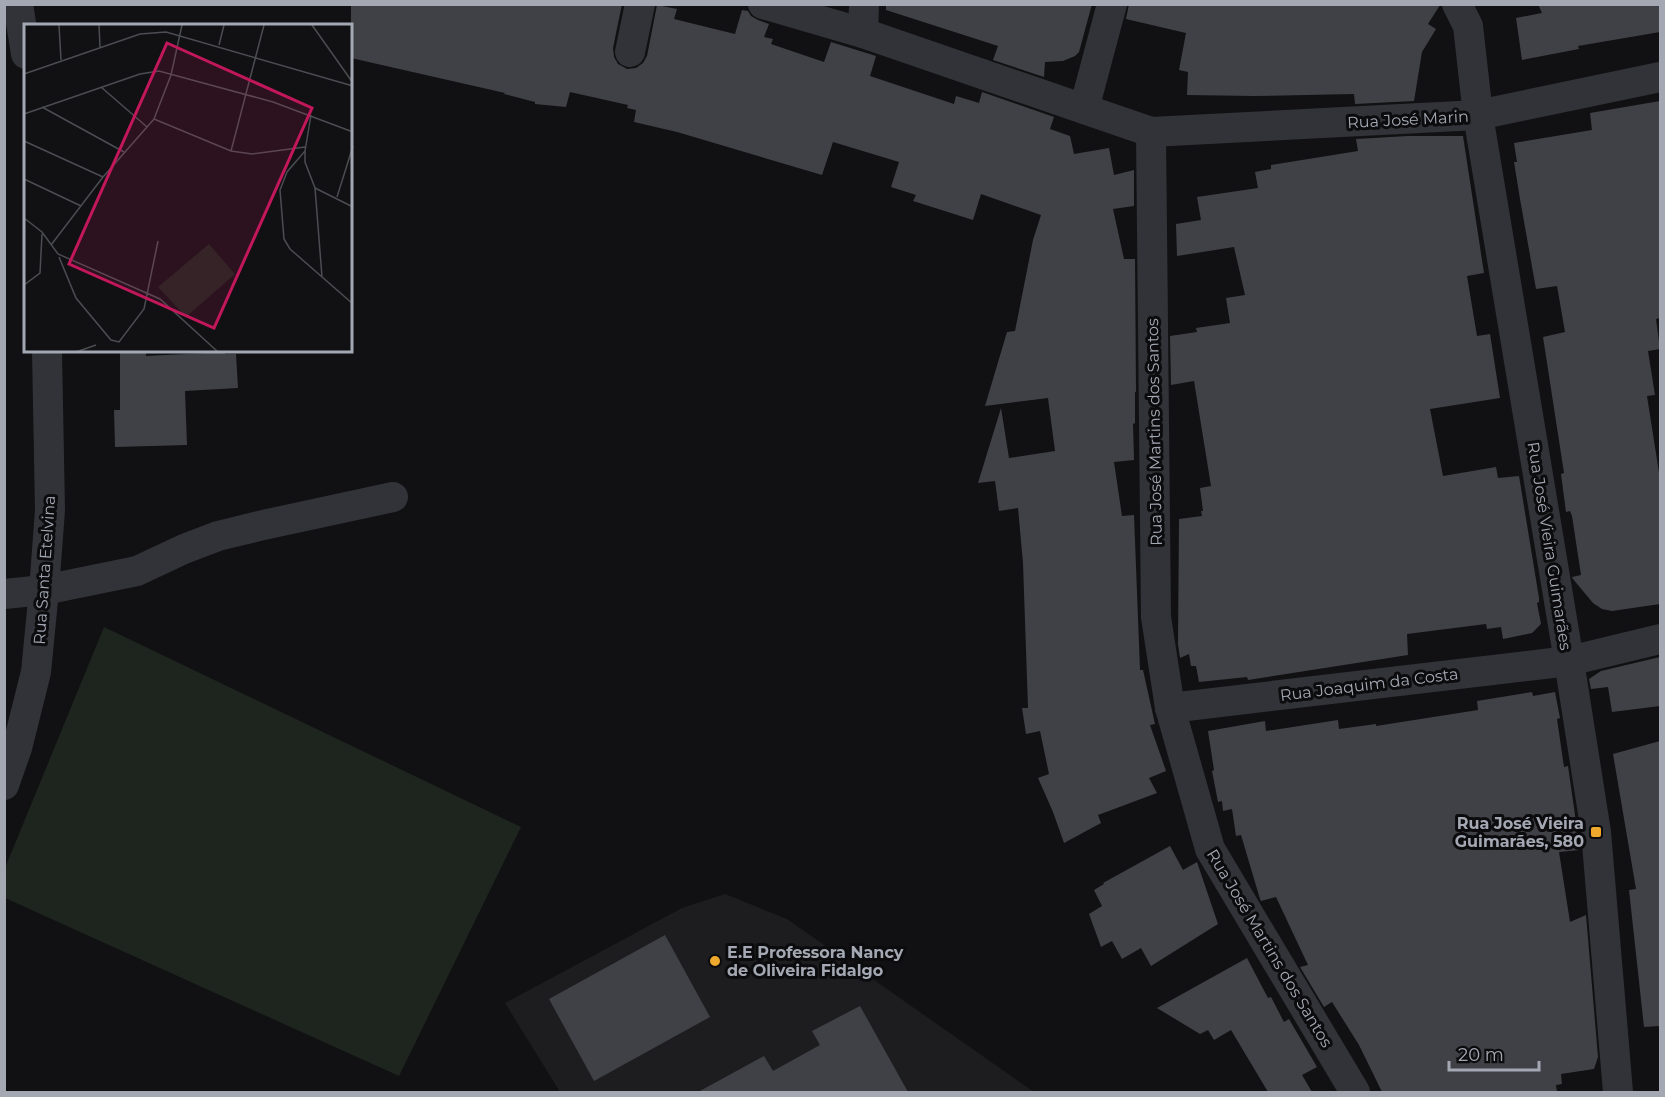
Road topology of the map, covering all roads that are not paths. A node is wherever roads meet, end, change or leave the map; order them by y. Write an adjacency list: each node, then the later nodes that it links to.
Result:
1 (18, 4): 7 (street)
2 (640, 4): 8 (street)
3 (763, 4): 6 (street)
4 (1112, 4): 10 (street)
5 (1457, 4): 11 (street, Rua José Vieira Guimarães)
6 (863, 19): 10 (street)
7 (24, 42)
8 (630, 52)
9 (1660, 77): 11 (street, Rua José Marin)
10 (1084, 109): 12 (street)
11 (1478, 115): 12 (street, Rua José Marin); 18 (street, Rua José Vieira Guimarães)
12 (1151, 132): 19 (street, Rua José Martins dos Santos)
13 (47, 352): 15 (street, Rua Santa Etelvina)
14 (393, 497): 15 (street)
15 (44, 590): 16 (street); 20 (street, Rua Santa Etelvina)
16 (4, 594)
17 (1660, 639): 18 (street, Rua Joaquim da Costa)
18 (1569, 661): 19 (street, Rua Joaquim da Costa); 22 (street, Rua José Vieira Guimarães)
19 (1170, 708): 21 (street, Rua José Martins dos Santos)
20 (4, 785)
21 (1355, 1092)
22 (1618, 1092)

